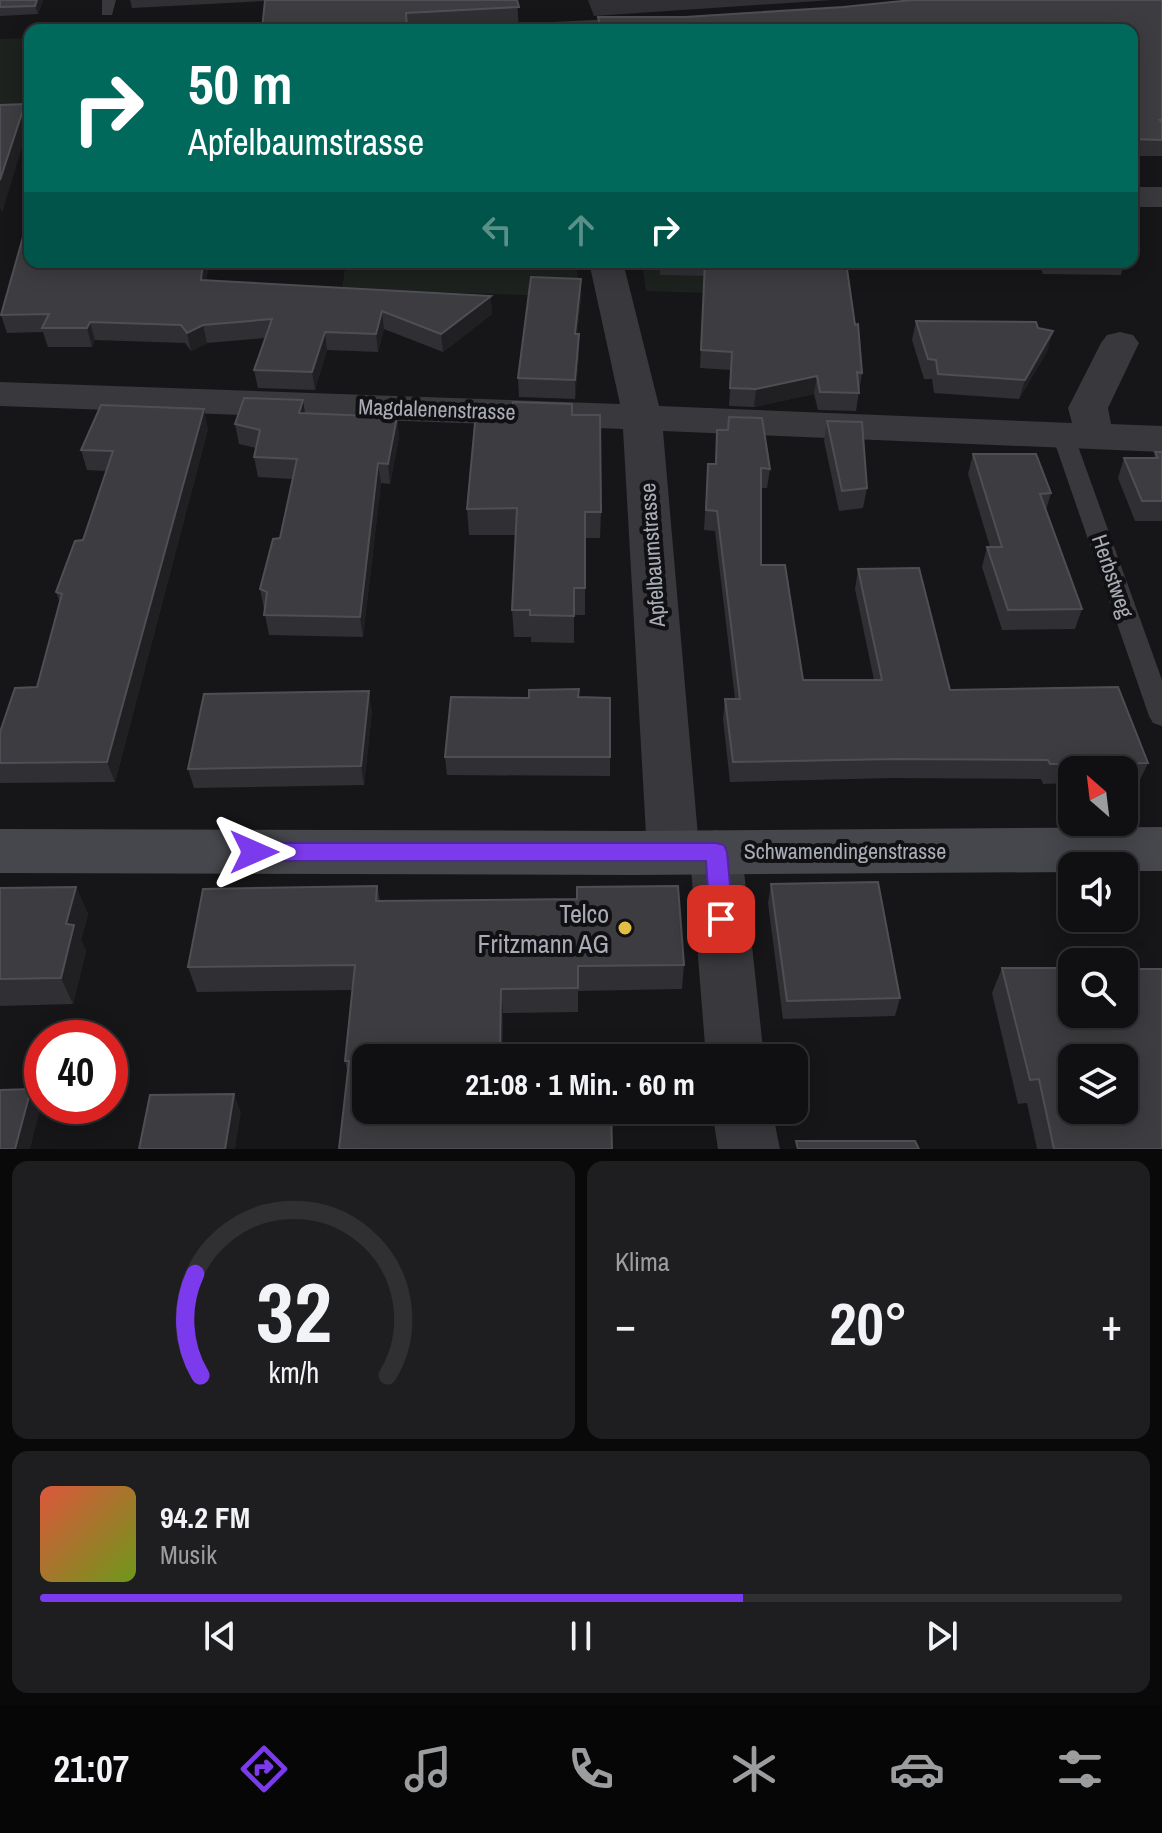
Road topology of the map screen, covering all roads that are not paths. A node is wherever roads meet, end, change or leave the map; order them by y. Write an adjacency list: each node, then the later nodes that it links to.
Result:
1 (543, 0): 3 (street)
2 (687, 23): 4 (street)
3 (550, 24)
4 (668, 24)
5 (1138, 197): 6 (street)
6 (1162, 197)
7 (607, 268): 10 (street, Apfelbaumstrasse)
8 (1120, 343): 11 (street, Herbstweg)
9 (0, 394): 10 (street, Magdalenenstrasse)
10 (642, 417): 11 (street, Magdalenenstrasse); 16 (street, Apfelbaumstrasse)
11 (1079, 435): 12 (street, Magdalenenstrasse); 13 (lane, Herbstweg)
12 (1162, 439)
13 (1162, 716)
14 (1162, 849): 16 (street, Schwamendingenstrasse)
15 (0, 851): 16 (street, Schwamendingenstrasse)
16 (695, 852): 17 (street, Apfelbaumstrasse)
17 (732, 1044)
18 (745, 1124): 19 (street)
19 (749, 1149)

